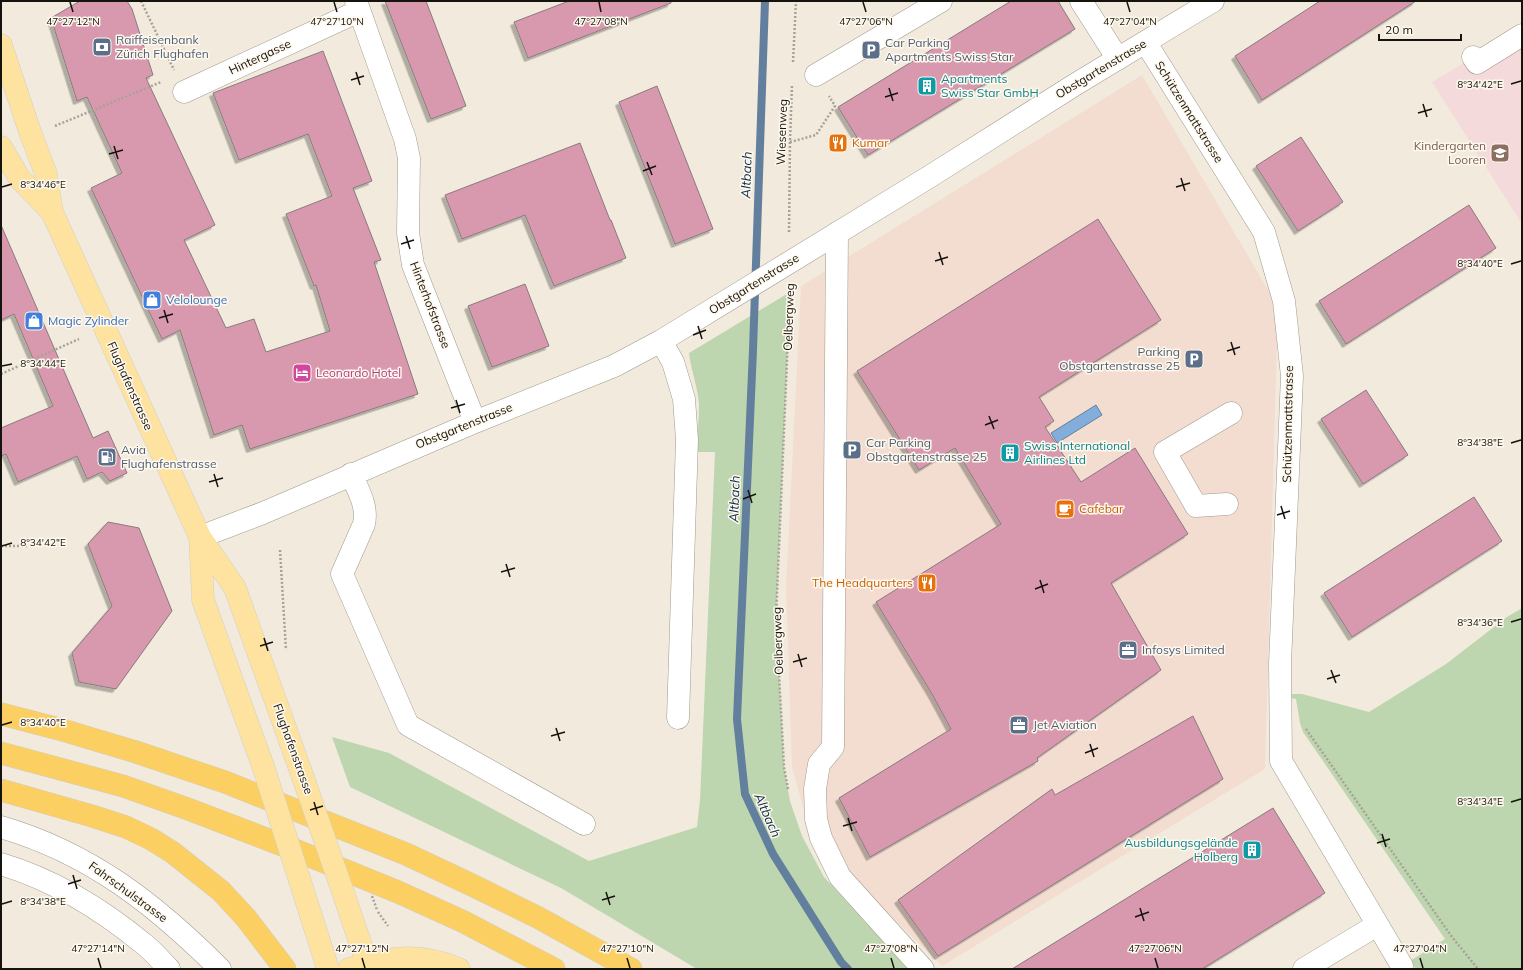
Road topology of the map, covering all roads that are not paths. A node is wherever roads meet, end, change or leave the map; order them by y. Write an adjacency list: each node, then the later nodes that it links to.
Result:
1 (941, 1): 10 (street)
2 (1081, 1): 9 (street)
3 (1213, 1): 6 (street, Obstgartenstrasse)
4 (357, 6): 11 (street, Hintergasse); 17 (street, Hinterhofstrasse)
5 (1522, 35): 8 (street)
6 (1146, 42): 9 (street, Obstgartenstrasse); 28 (street, Schützenmattstrasse)
7 (1, 45): 13 (main road, Flughafenstrasse)
8 (1473, 57)
9 (1118, 60): 14 (street, Obstgartenstrasse)
10 (816, 75)
11 (180, 84)
12 (1, 147): 13 (main road, Flughafenstrasse)
13 (52, 212): 20 (main road, Flughafenstrasse)
14 (837, 233): 15 (street, Obstgartenstrasse); 38 (street)
15 (661, 341): 17 (street, Obstgartenstrasse); 22 (street)
16 (1231, 413): 19 (street)
17 (475, 422): 18 (street, Obstgartenstrasse)
18 (351, 474): 20 (street, Obstgartenstrasse); 25 (street)
19 (1228, 504)
20 (200, 537): 30 (main road, Flughafenstrasse, bridge); 34 (main road, Flughafenstrasse, bridge)
21 (1, 714): 37 (highway)
22 (678, 718)
23 (1, 753): 36 (highway)
24 (1, 790): 33 (highway)
25 (584, 824)
26 (1, 827): 32 (street, Fahrschulstrasse)
27 (1, 864): 31 (street)
28 (1377, 926): 29 (street, Schützenmattstrasse); 39 (street)
29 (1402, 966)
30 (362, 967): 35 (main road)
31 (169, 969)
32 (220, 969)
33 (285, 969)
34 (328, 969)
35 (459, 969)
36 (554, 969)
37 (631, 969)
38 (923, 969)
39 (1304, 969)

